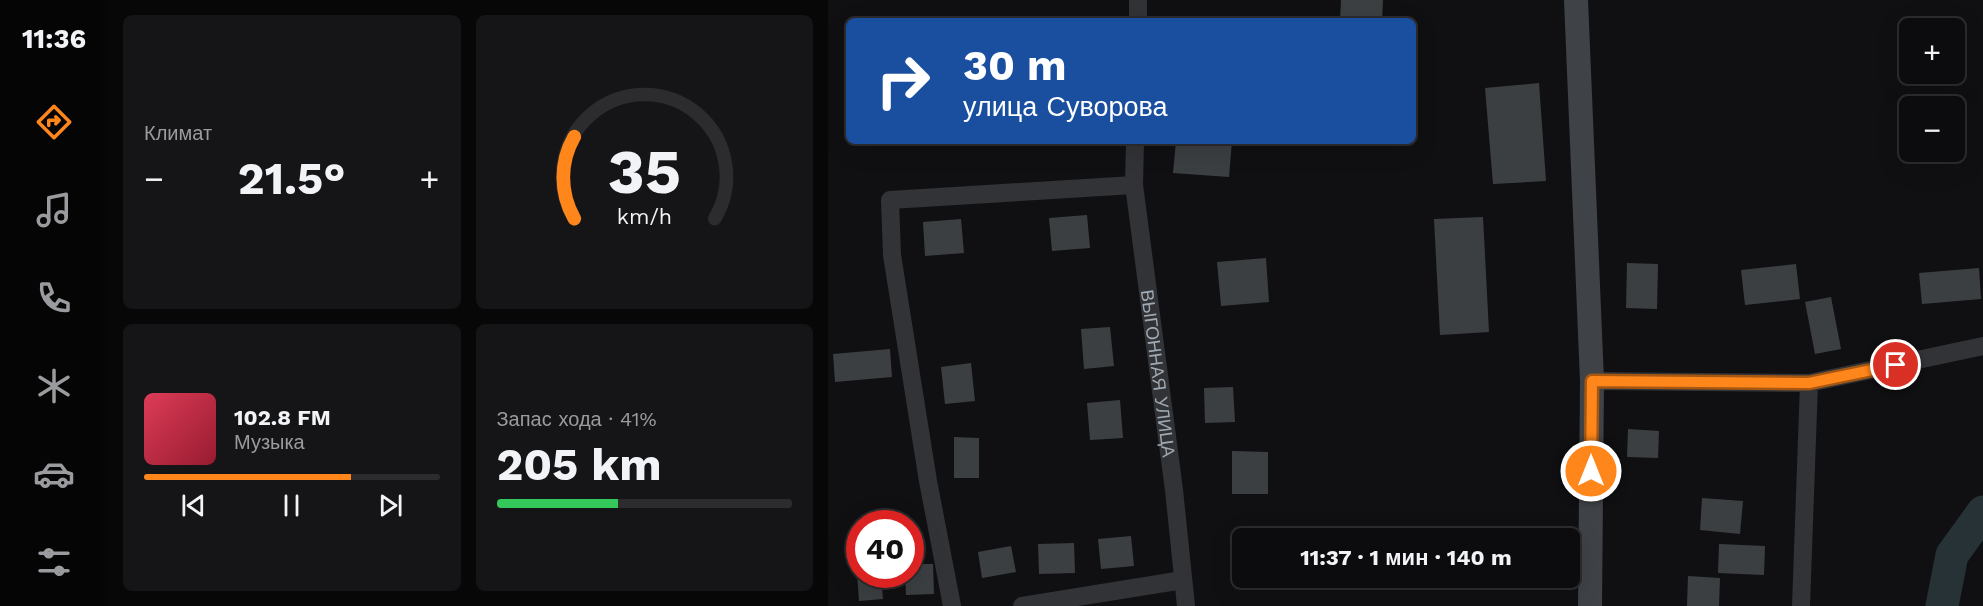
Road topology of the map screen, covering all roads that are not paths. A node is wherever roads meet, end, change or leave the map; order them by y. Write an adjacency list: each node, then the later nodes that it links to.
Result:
1 (1138, 0): 3 (street)
2 (1576, 0): 7 (street)
3 (1138, 18)
4 (1135, 144): 5 (street, ВЫГОННАЯ УЛИЦА)
5 (1134, 185): 9 (street, ВЫГОННАЯ УЛИЦА); 10 (street)
6 (1983, 346): 8 (street)
7 (1592, 381): 8 (street); 13 (street)
8 (1809, 383): 14 (street)
9 (1183, 580): 11 (street); 12 (street, ВЫГОННАЯ УЛИЦА)
10 (952, 606)
11 (1022, 606)
12 (1186, 606)
13 (1590, 606)
14 (1801, 606)

